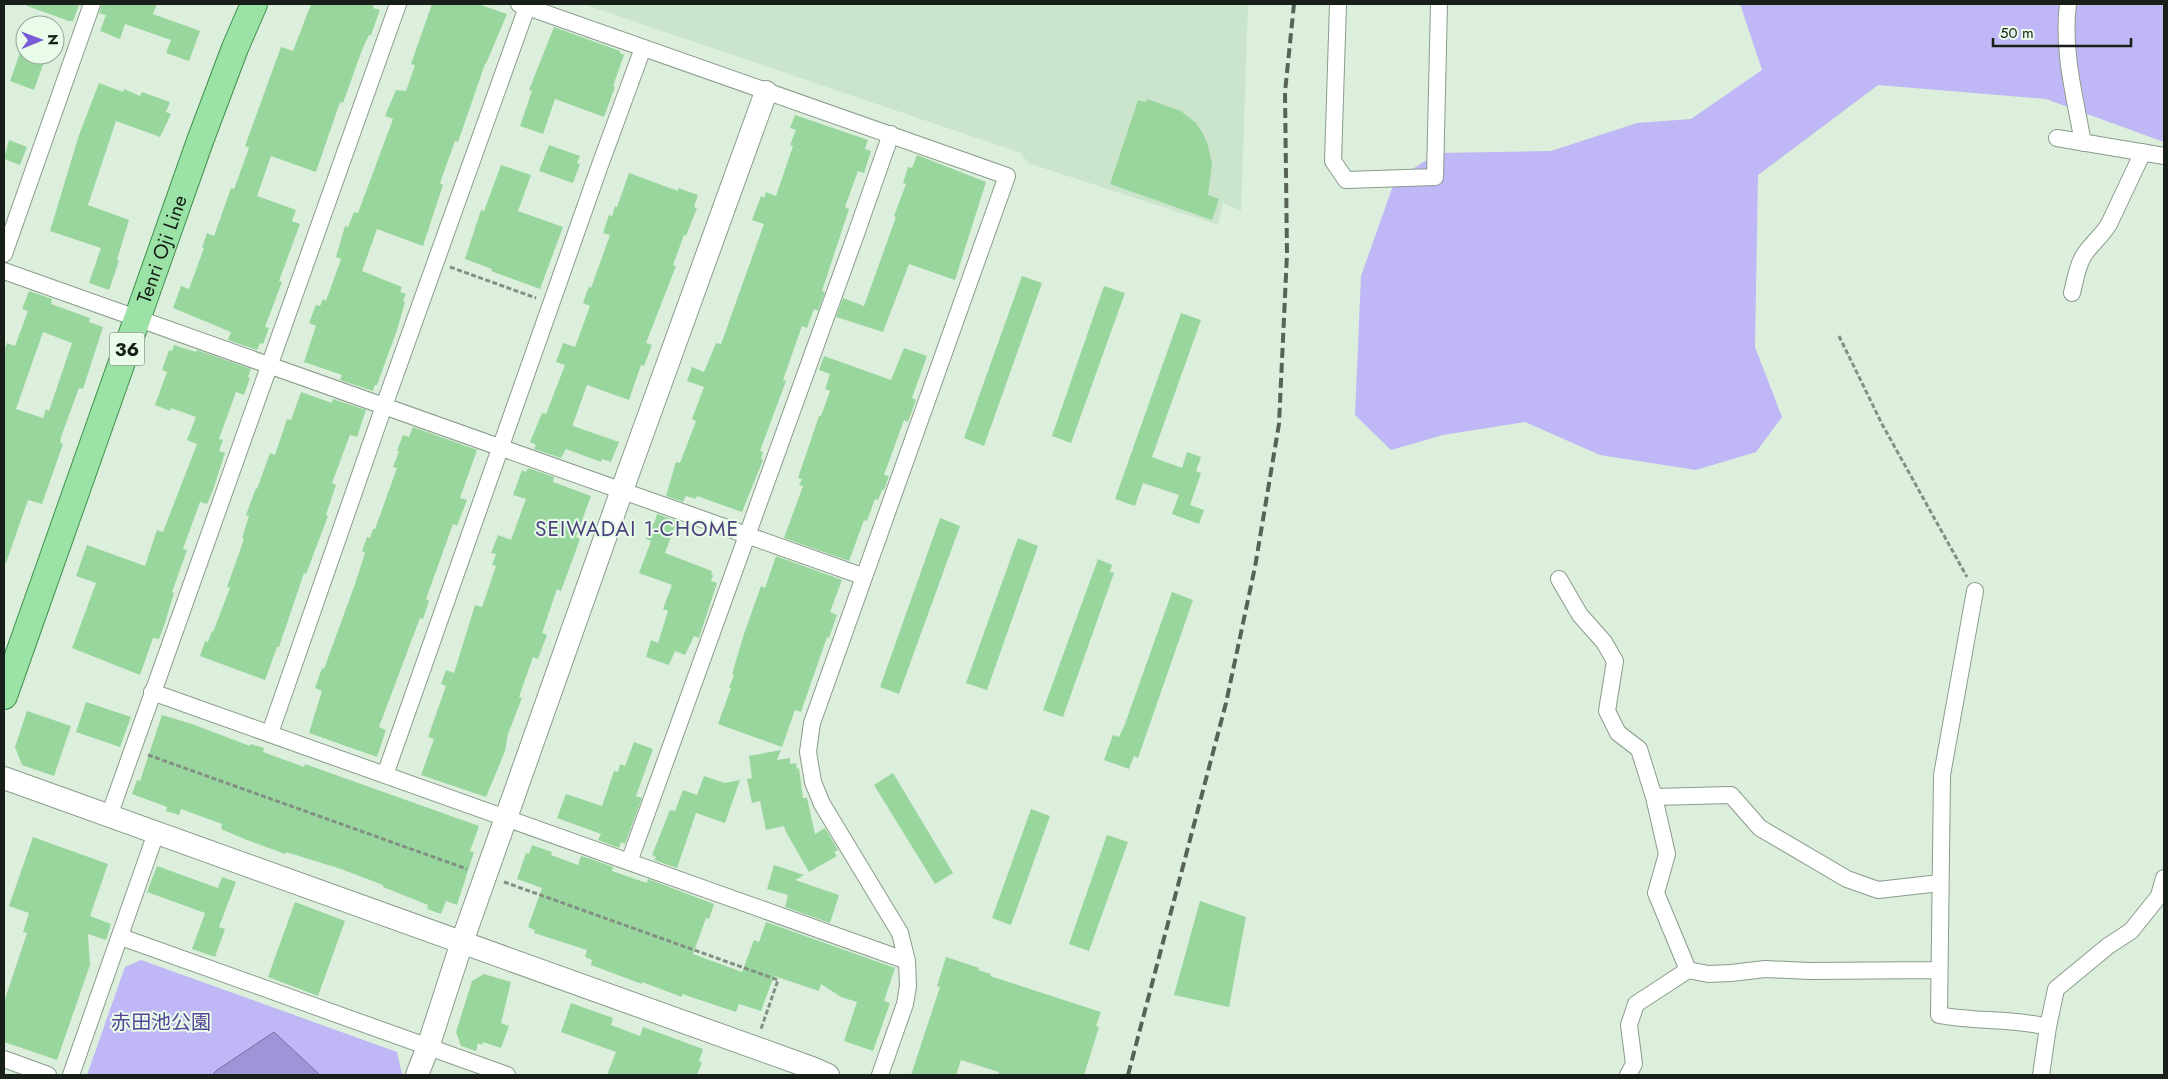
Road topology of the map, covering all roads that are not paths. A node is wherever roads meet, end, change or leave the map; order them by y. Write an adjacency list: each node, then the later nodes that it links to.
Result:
1 (92, 4): 15 (street)
2 (254, 4): 18 (main road, Tenri Oji Line / 36)
3 (398, 4): 19 (street)
4 (1338, 4): 5 (street)
5 (1439, 4)
6 (2068, 4): 12 (street)
7 (523, 5): 8 (street); 20 (street)
8 (643, 48): 9 (street); 21 (street)
9 (766, 92): 10 (street); 22 (street)
10 (891, 134): 23 (street); 24 (street)
11 (2057, 138): 12 (street)
12 (2084, 143): 13 (street)
13 (2143, 152): 14 (street); 17 (street)
14 (2164, 156)
15 (4, 254)
16 (4, 271): 18 (street)
17 (2072, 293)
18 (138, 318): 19 (street); 28 (main road, Tenri Oji Line / 36)
19 (269, 365): 20 (street); 27 (street)
20 (384, 406): 21 (street); 29 (street)
21 (500, 447): 22 (street); 30 (street)
22 (622, 490): 23 (street); 34 (street)
23 (747, 536): 24 (street); 36 (street)
24 (862, 576): 41 (street)
25 (1559, 579): 32 (street)
26 (1975, 591): 38 (street)
27 (152, 692): 29 (street); 33 (street)
28 (4, 696)
29 (270, 733): 30 (street)
30 (385, 775): 34 (street)
31 (4, 778): 33 (street)
32 (1654, 797): 38 (street); 42 (street)
33 (108, 816): 35 (street)
34 (505, 819): 36 (street); 40 (street)
35 (156, 833): 39 (street); 40 (street)
36 (629, 862): 41 (street)
37 (2164, 878): 44 (street)
38 (1940, 883): 43 (street)
39 (121, 937): 45 (street); 48 (street)
40 (462, 942): 45 (street); 51 (street)
41 (907, 961): 52 (street)
42 (1688, 970): 43 (street); 53 (street)
43 (1939, 970): 44 (street)
44 (2048, 1027): 54 (street)
45 (428, 1047): 49 (street); 50 (street)
46 (4, 1059): 47 (street)
47 (48, 1075)
48 (71, 1075)
49 (417, 1075)
50 (507, 1075)
51 (828, 1075)
52 (880, 1075)
53 (1628, 1075)
54 (2041, 1075)

